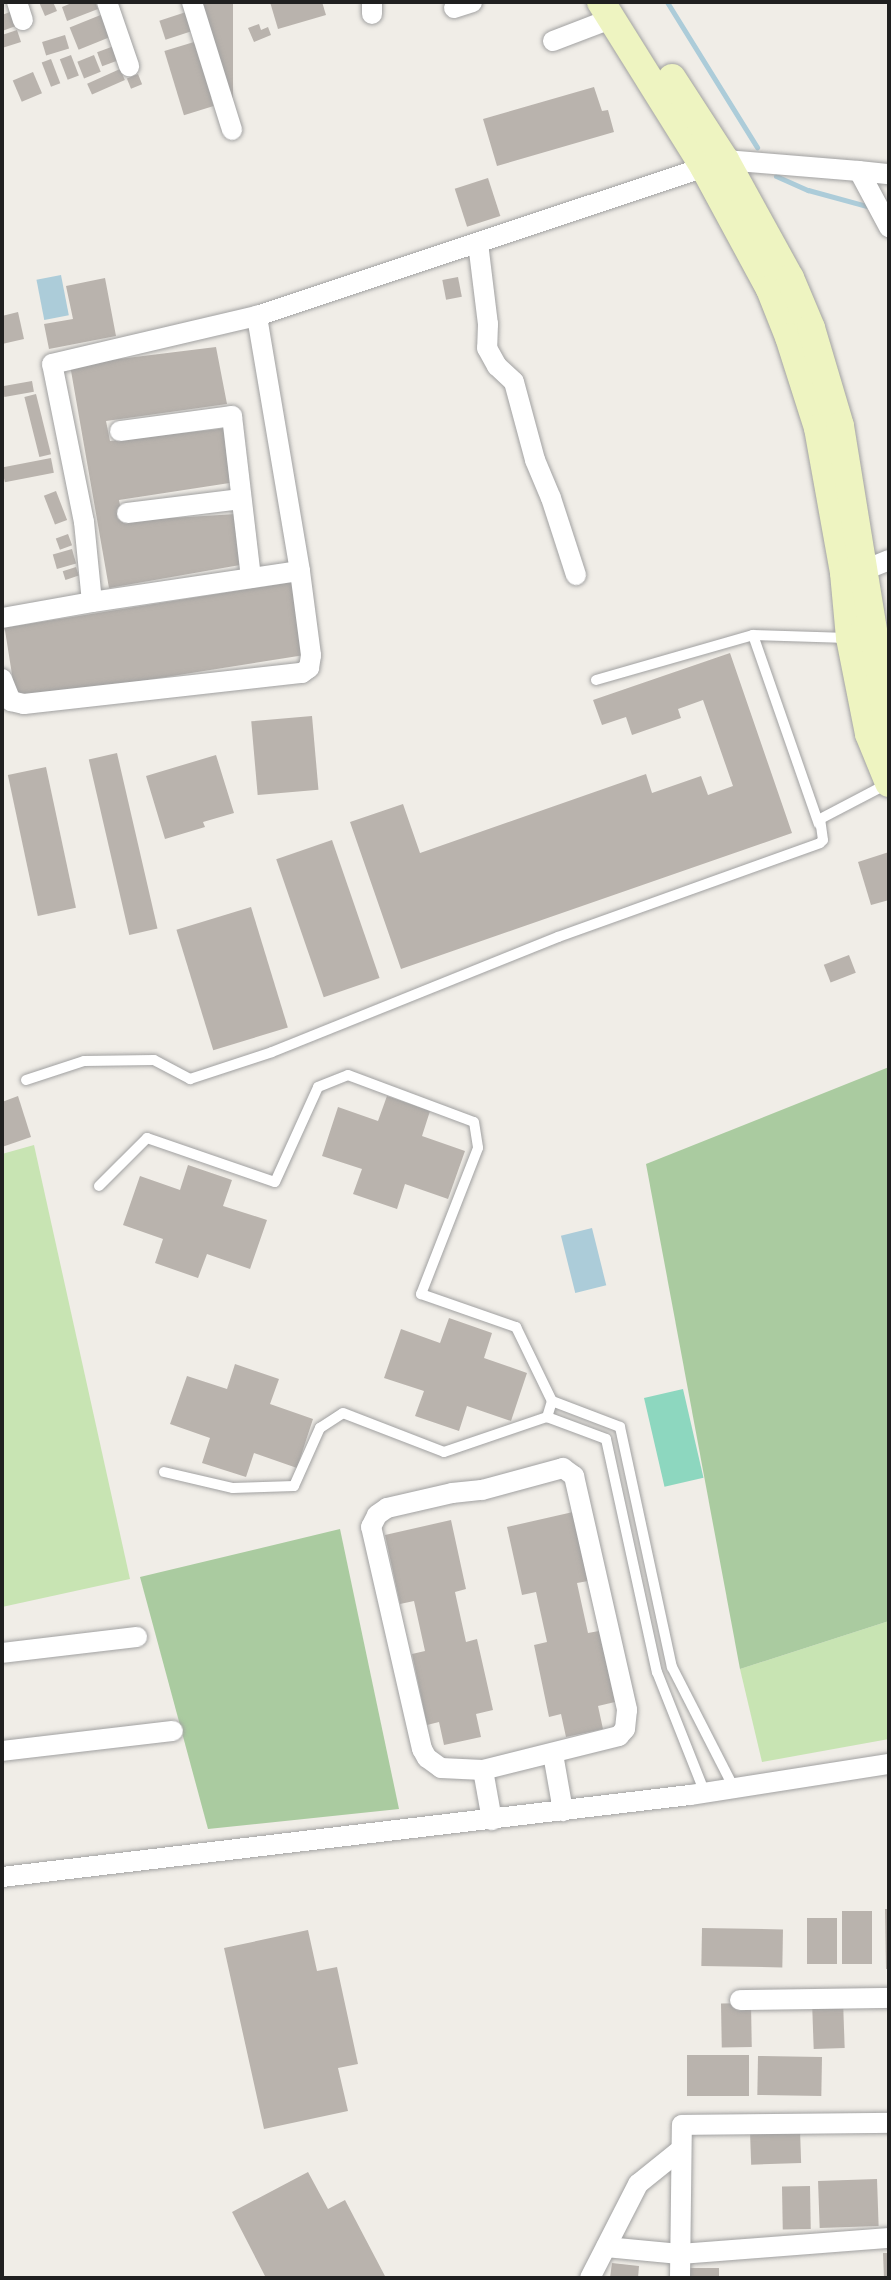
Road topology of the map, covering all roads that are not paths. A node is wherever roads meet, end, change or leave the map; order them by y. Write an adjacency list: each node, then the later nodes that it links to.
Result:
1 (107, 2): 5 (street)
2 (192, 2): 6 (street)
3 (613, 7): 4 (street); 7 (main road)
4 (553, 41)
5 (129, 66)
6 (232, 130)
7 (715, 164): 8 (street); 11 (street); 13 (main road)
8 (859, 171): 9 (street); 10 (street)
9 (889, 174)
10 (889, 227)
11 (478, 243): 12 (street); 20 (street)
12 (257, 316): 18 (street); 22 (street)
13 (797, 327): 19 (main road); 24 (main road)
14 (120, 431): 15 (street)
15 (241, 499): 16 (street); 21 (street)
16 (127, 513)
17 (889, 560): 19 (street)
18 (300, 571): 21 (street); 26 (street)
19 (862, 571): 24 (main road)
20 (576, 575)
21 (251, 578): 22 (street)
22 (92, 602): 23 (street)
23 (2, 618)
24 (870, 633): 25 (lane); 28 (main road); 29 (main road)
25 (753, 635): 27 (lane); 30 (lane)
26 (2, 679)
27 (596, 680)
28 (888, 727)
29 (889, 783): 30 (lane)
30 (819, 824): 31 (lane)
31 (26, 1080)
32 (99, 1186): 33 (lane)
33 (552, 1401): 34 (lane); 43 (lane)
34 (547, 1417): 35 (lane); 44 (lane)
35 (164, 1472)
36 (137, 1637): 37 (street)
37 (2, 1653)
38 (173, 1731): 39 (street)
39 (2, 1751)
40 (553, 1754): 42 (street); 42 (street); 45 (street)
41 (889, 1764): 43 (street)
42 (483, 1770): 46 (street)
43 (734, 1788): 44 (street)
44 (705, 1793): 45 (street)
45 (563, 1811): 46 (street)
46 (492, 1820): 47 (street)
47 (2, 1877)
48 (889, 1998): 49 (street)
49 (740, 2000)
50 (889, 2123): 51 (street)
51 (679, 2151): 53 (street); 54 (street)
52 (889, 2238): 54 (street)
53 (606, 2247): 54 (street); 55 (street)
54 (680, 2254): 56 (street)
55 (590, 2278)
56 (680, 2278)

